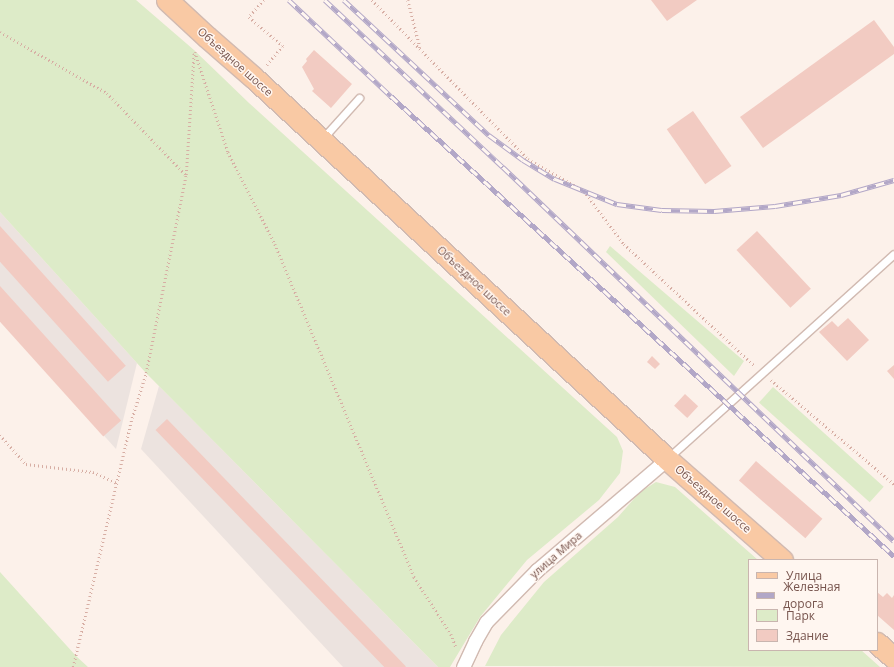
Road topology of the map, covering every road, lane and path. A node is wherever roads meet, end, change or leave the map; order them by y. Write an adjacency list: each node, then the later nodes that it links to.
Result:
1 (167, 0): 9 (main road, Объездное шоссе)
2 (264, 0): 7 (path)
3 (372, 0): 6 (path)
4 (408, 0): 6 (path)
5 (0, 32): 10 (path)
6 (420, 48): 12 (path)
7 (277, 53)
8 (359, 98): 9 (lane)
9 (321, 140): 14 (main road, Объездное шоссе)
10 (186, 175): 15 (path); 19 (path)
11 (894, 254): 12 (lane)
12 (763, 374): 14 (lane); 16 (path)
13 (0, 436): 15 (path)
14 (667, 459): 17 (main road, Объездное шоссе); 22 (street, улица Мира)
15 (117, 483): 21 (path)
16 (894, 484)
17 (781, 559)
18 (878, 644): 20 (main road)
19 (457, 649)
20 (894, 658)
21 (73, 667)
22 (463, 667)

